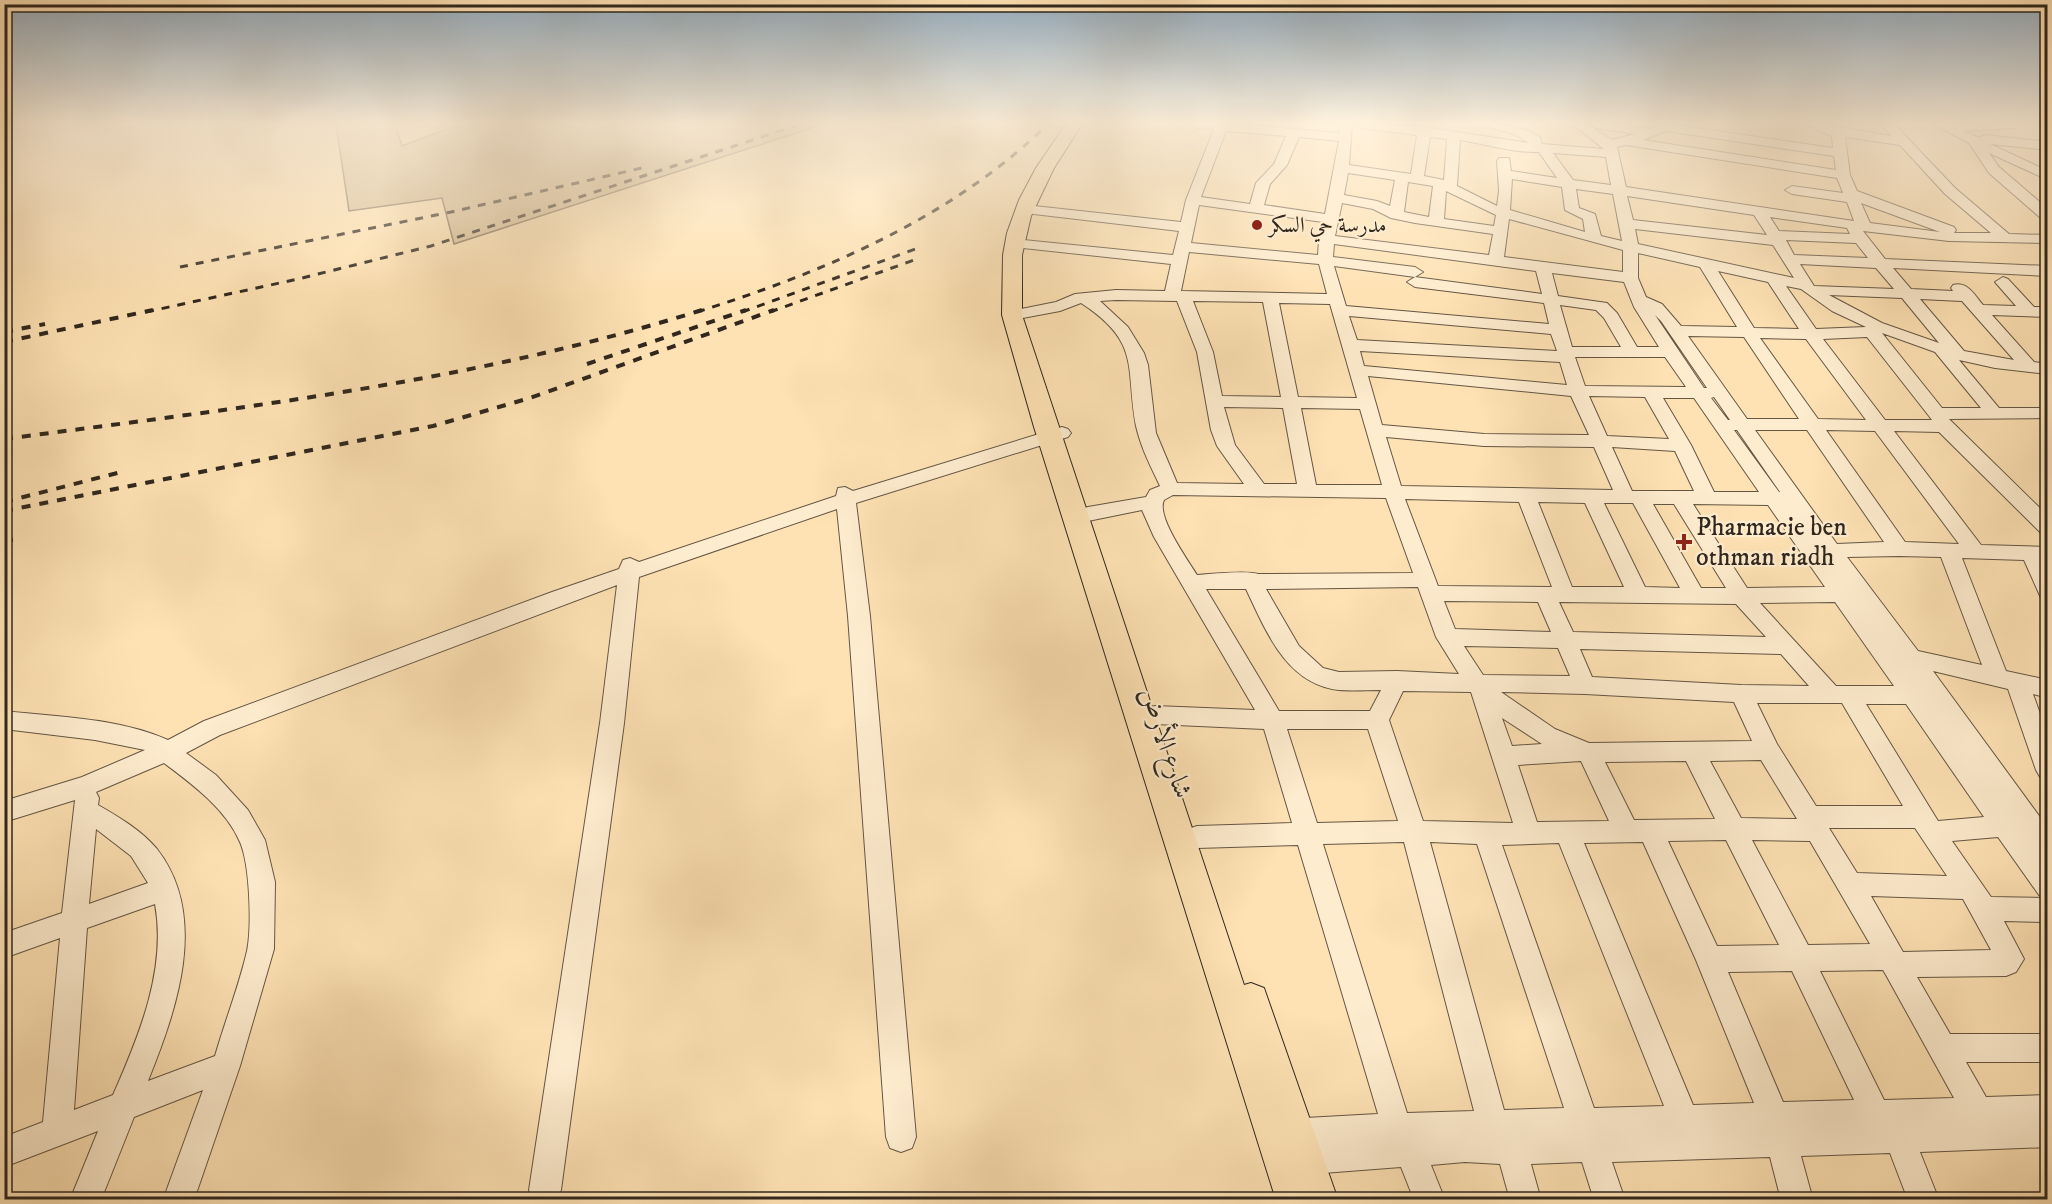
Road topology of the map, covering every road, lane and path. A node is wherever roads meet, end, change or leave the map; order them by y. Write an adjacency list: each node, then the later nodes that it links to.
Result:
1 (1039, 180): 25 (main road, شارع الأرض)
2 (1201, 180): 22 (street)
3 (1266, 180): 24 (street)
4 (1341, 180): 21 (street)
5 (1408, 180): 28 (street)
6 (1423, 180): 17 (street)
7 (1446, 180): 17 (street)
8 (1505, 180): 27 (street)
9 (1545, 180): 16 (street)
10 (1566, 180): 16 (street)
11 (1617, 180): 19 (street)
12 (1789, 180): 18 (street)
13 (1845, 180): 20 (street)
14 (1940, 180): 41 (street)
15 (2006, 180): 30 (street)
16 (1569, 184): 19 (street); 40 (street)
17 (1445, 185): 27 (street); 32 (street)
18 (1792, 190): 20 (street); 29 (street)
19 (1619, 191): 23 (street); 33 (street)
20 (1852, 197): 35 (street); 36 (street)
21 (1337, 198): 28 (street); 31 (street)
22 (1193, 200): 24 (street); 34 (street)
23 (1710, 204): 26 (street); 46 (street)
24 (1256, 208): 31 (street)
25 (1025, 209): 34 (street); 43 (main road, شارع الأرض)
26 (1758, 211): 29 (street); 38 (street)
27 (1502, 213): 37 (street); 40 (street)
28 (1396, 215): 32 (street)
29 (1795, 216): 35 (street)
30 (2048, 217)
31 (1332, 219): 39 (street)
32 (1436, 222): 37 (street)
33 (1625, 224): 44 (street); 46 (street)
34 (1186, 227): 47 (street)
35 (1859, 230): 36 (street); 38 (street); 52 (street)
36 (1924, 230): 41 (street); 54 (street)
37 (1499, 231): 50 (street)
38 (1777, 238): 46 (street); 48 (street)
39 (1326, 239): 45 (street); 49 (street)
40 (1594, 239): 44 (street)
41 (2004, 239): 42 (street); 55 (street)
42 (2048, 239)
43 (1014, 243): 47 (street); 69 (main road, شارع الأرض)
44 (1630, 248): 51 (street); 57 (street)
45 (1414, 251): 50 (street); 56 (street)
46 (1725, 251): 51 (street); 58 (street)
47 (1181, 254): 49 (street); 63 (street)
48 (1791, 259): 52 (street); 61 (street)
49 (1325, 260): 56 (street); 70 (street)
50 (1496, 262): 53 (street)
51 (1705, 262): 77 (street)
52 (1882, 264): 54 (street); 62 (street)
53 (1543, 266): 57 (street); 67 (street)
54 (1946, 268): 55 (street); 64 (street)
55 (2041, 271): 60 (street)
56 (1415, 277): 67 (street); 73 (street)
57 (1630, 278): 68 (street)
58 (1773, 278): 61 (street); 78 (street)
59 (2002, 282): 72 (street)
60 (2048, 285)
61 (1808, 288): 62 (street); 74 (street)
62 (1908, 293): 64 (street); 84 (street)
63 (1177, 296): 65 (street); 66 (street); 91 (street)
64 (1967, 296): 71 (street)
65 (1079, 298): 69 (street); 108 (street)
66 (1270, 298): 70 (street); 92 (street)
67 (1551, 299): 75 (street); 81 (street)
68 (1640, 300): 76 (street); 82 (street)
69 (1017, 303): 101 (main road, شارع الأرض)
70 (1337, 304): 73 (street); 79 (street)
71 (1978, 310): 72 (street); 85 (street)
72 (2042, 314)
73 (1420, 318): 75 (street)
74 (1874, 329): 78 (street); 80 (street); 96 (street)
75 (1558, 330): 83 (street)
76 (1676, 331): 77 (street); 89 (street)
77 (1748, 332): 78 (street); 99 (street)
78 (1811, 334): 100 (street)
79 (1350, 345): 83 (street); 87 (street)
80 (1940, 348): 84 (street); 95 (street)
81 (1632, 352): 82 (street); 83 (street)
82 (1670, 352): 89 (street)
83 (1567, 354): 88 (street)
84 (1959, 355): 85 (street)
85 (2028, 366): 86 (street)
86 (2048, 369)
87 (1358, 370): 88 (street); 93 (street)
88 (1578, 392): 90 (street); 103 (street)
89 (1708, 393): 90 (street); 97 (street); 98 (street)
90 (1652, 394): 104 (street)
91 (1213, 401): 92 (street); 105 (street)
92 (1291, 402): 93 (street); 106 (street)
93 (1366, 404): 102 (street)
94 (2048, 413): 95 (street)
95 (1995, 414): 96 (street)
96 (1941, 420): 100 (street); 117 (street)
97 (1722, 424): 98 (street); 115 (street)
98 (1743, 425): 99 (street); 115 (street)
99 (1814, 425): 100 (street); 118 (street)
100 (1882, 427): 121 (street)
101 (1054, 430): 110 (street); 116 (main road, شارع الأرض); 174 (main road, شارع الأرض)
102 (1374, 430): 103 (street); 107 (street)
103 (1598, 441): 104 (street); 112 (street)
104 (1682, 445): 114 (street)
105 (1258, 490): 106 (street); 108 (street)
106 (1308, 491): 107 (street)
107 (1393, 492): 111 (street); 126 (street)
108 (1162, 495): 116 (street); 125 (street)
109 (1591, 495): 111 (street); 112 (street); 130 (street)
110 (846, 496): 123 (street); 194 (street)
111 (1526, 496): 128 (street)
112 (1632, 496): 113 (street); 132 (street)
113 (1678, 497): 114 (street); 133 (street)
114 (1707, 498): 115 (street)
115 (1785, 499): 119 (street)
116 (1088, 514): 146 (main road, شارع الأرض)
117 (2048, 528)
118 (1899, 549): 119 (street); 120 (street)
119 (1821, 550): 129 (street); 131 (street)
120 (1949, 551): 121 (street); 139 (street)
121 (1976, 552): 122 (street)
122 (2040, 554): 127 (street)
123 (630, 569): 150 (street); 200 (street)
124 (1251, 579): 125 (street); 126 (street); 138 (street)
125 (1191, 582): 148 (street)
126 (1428, 587): 128 (street); 134 (street)
127 (2048, 593)
128 (1555, 594): 130 (street); 135 (street)
129 (1864, 594): 131 (street); 137 (street)
130 (1638, 595): 132 (street)
131 (1842, 595): 133 (street); 145 (street)
132 (1695, 596): 133 (street)
133 (1741, 596): 136 (street)
134 (1447, 637): 135 (street); 141 (street)
135 (1565, 641): 136 (street); 140 (street)
136 (1786, 646): 143 (street)
137 (1911, 658): 139 (street); 161 (street)
138 (1397, 680): 141 (street); 149 (street)
139 (2007, 680): 142 (street); 155 (street)
140 (1585, 685): 141 (street); 144 (street)
141 (1479, 686): 153 (street); 154 (street)
142 (2048, 689)
143 (1838, 693): 144 (street); 145 (street); 159 (street)
144 (1741, 694): 151 (street)
145 (1912, 695): 160 (street)
146 (1155, 715): 148 (street); 169 (main road, شارع الأرض)
147 (4, 720): 150 (street)
148 (1273, 720): 149 (street); 164 (street)
149 (1377, 720): 163 (street)
150 (164, 749): 156 (street); 184 (street)
151 (1768, 750): 152 (street); 158 (street)
152 (1693, 751): 153 (street); 162 (street)
153 (1584, 752): 154 (street); 166 (street)
154 (1503, 756): 165 (street)
155 (2048, 770)
156 (87, 798): 157 (street); 173 (street); 177 (street)
157 (4, 812)
158 (1814, 823): 159 (street); 162 (street); 171 (street)
159 (1927, 824): 160 (street); 175 (street)
160 (2005, 826): 161 (street); 172 (street)
161 (2039, 826): 170 (street)
162 (1733, 829): 166 (street); 179 (street)
163 (1414, 831): 164 (street); 168 (street); 195 (street)
164 (1309, 832): 169 (street); 197 (street)
165 (1528, 832): 167 (street); 168 (street)
166 (1639, 832): 167 (street); 180 (street)
167 (1567, 833): 188 (street)
168 (1486, 834): 193 (street)
169 (1197, 837): 174 (main road, شارع الأرض)
170 (2048, 849)
171 (1850, 884): 175 (street); 181 (street)
172 (2048, 887)
173 (164, 889): 177 (street); 185 (street)
174 (1204, 889): 198 (main road, شارع الأرض)
175 (1976, 898): 176 (street); 181 (street)
176 (2048, 910)
177 (74, 920): 178 (street); 191 (street)
178 (4, 946)
179 (1800, 958): 180 (street); 181 (street); 187 (street)
180 (1709, 959): 190 (street)
181 (1892, 961): 182 (street)
182 (1942, 1048): 183 (street); 189 (street)
183 (2048, 1048)
184 (226, 1066): 185 (street); 202 (street)
185 (123, 1105): 191 (street); 201 (street)
186 (2048, 1110): 189 (street)
187 (1876, 1115): 189 (street); 190 (street)
188 (1684, 1119): 190 (street); 193 (street)
189 (1984, 1123): 192 (street); 196 (street)
190 (1778, 1130): 193 (street); 196 (street); 208 (street)
191 (57, 1131): 199 (street)
192 (2048, 1132)
193 (1588, 1134): 195 (street); 207 (street)
194 (901, 1137)
195 (1502, 1137): 197 (street); 206 (street)
196 (1899, 1137): 209 (street)
197 (1404, 1139): 198 (street); 205 (street)
198 (1290, 1147): 203 (main road, شارع الأرض); 204 (main road, شارع الأرض)
199 (4, 1152)
200 (545, 1190)
201 (85, 1200)
202 (178, 1200)
203 (1296, 1200)
204 (1318, 1200)
205 (1430, 1200)
206 (1526, 1200)
207 (1610, 1200)
208 (1797, 1200)
209 (1924, 1200)

